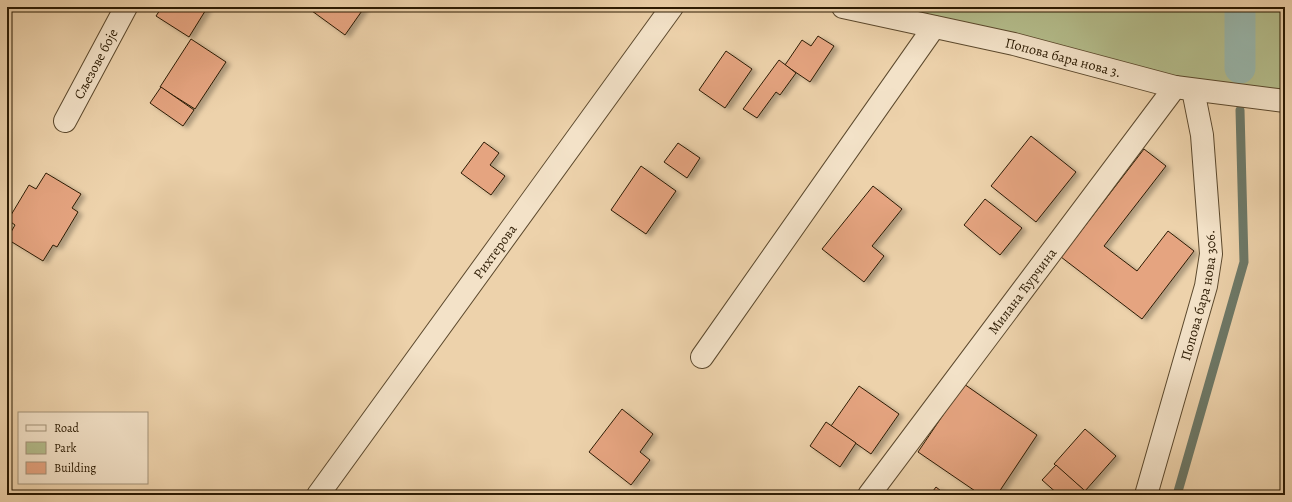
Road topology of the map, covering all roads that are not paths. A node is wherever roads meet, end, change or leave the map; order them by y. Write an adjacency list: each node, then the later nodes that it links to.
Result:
1 (126, 7): 7 (street, Сљезове боје)
2 (672, 7): 9 (street, Рихтерова)
3 (843, 7): 4 (street, Попова бара нова 3.)
4 (934, 27): 5 (street, Попова бара нова 3.); 8 (street)
5 (1184, 88): 6 (street, Попова бара нова 3.); 10 (street, Милана Ћурчина); 11 (street, Попова бара нова 306.)
6 (1285, 101)
7 (65, 121)
8 (702, 357)
9 (318, 495)
10 (869, 495)
11 (1146, 495)

